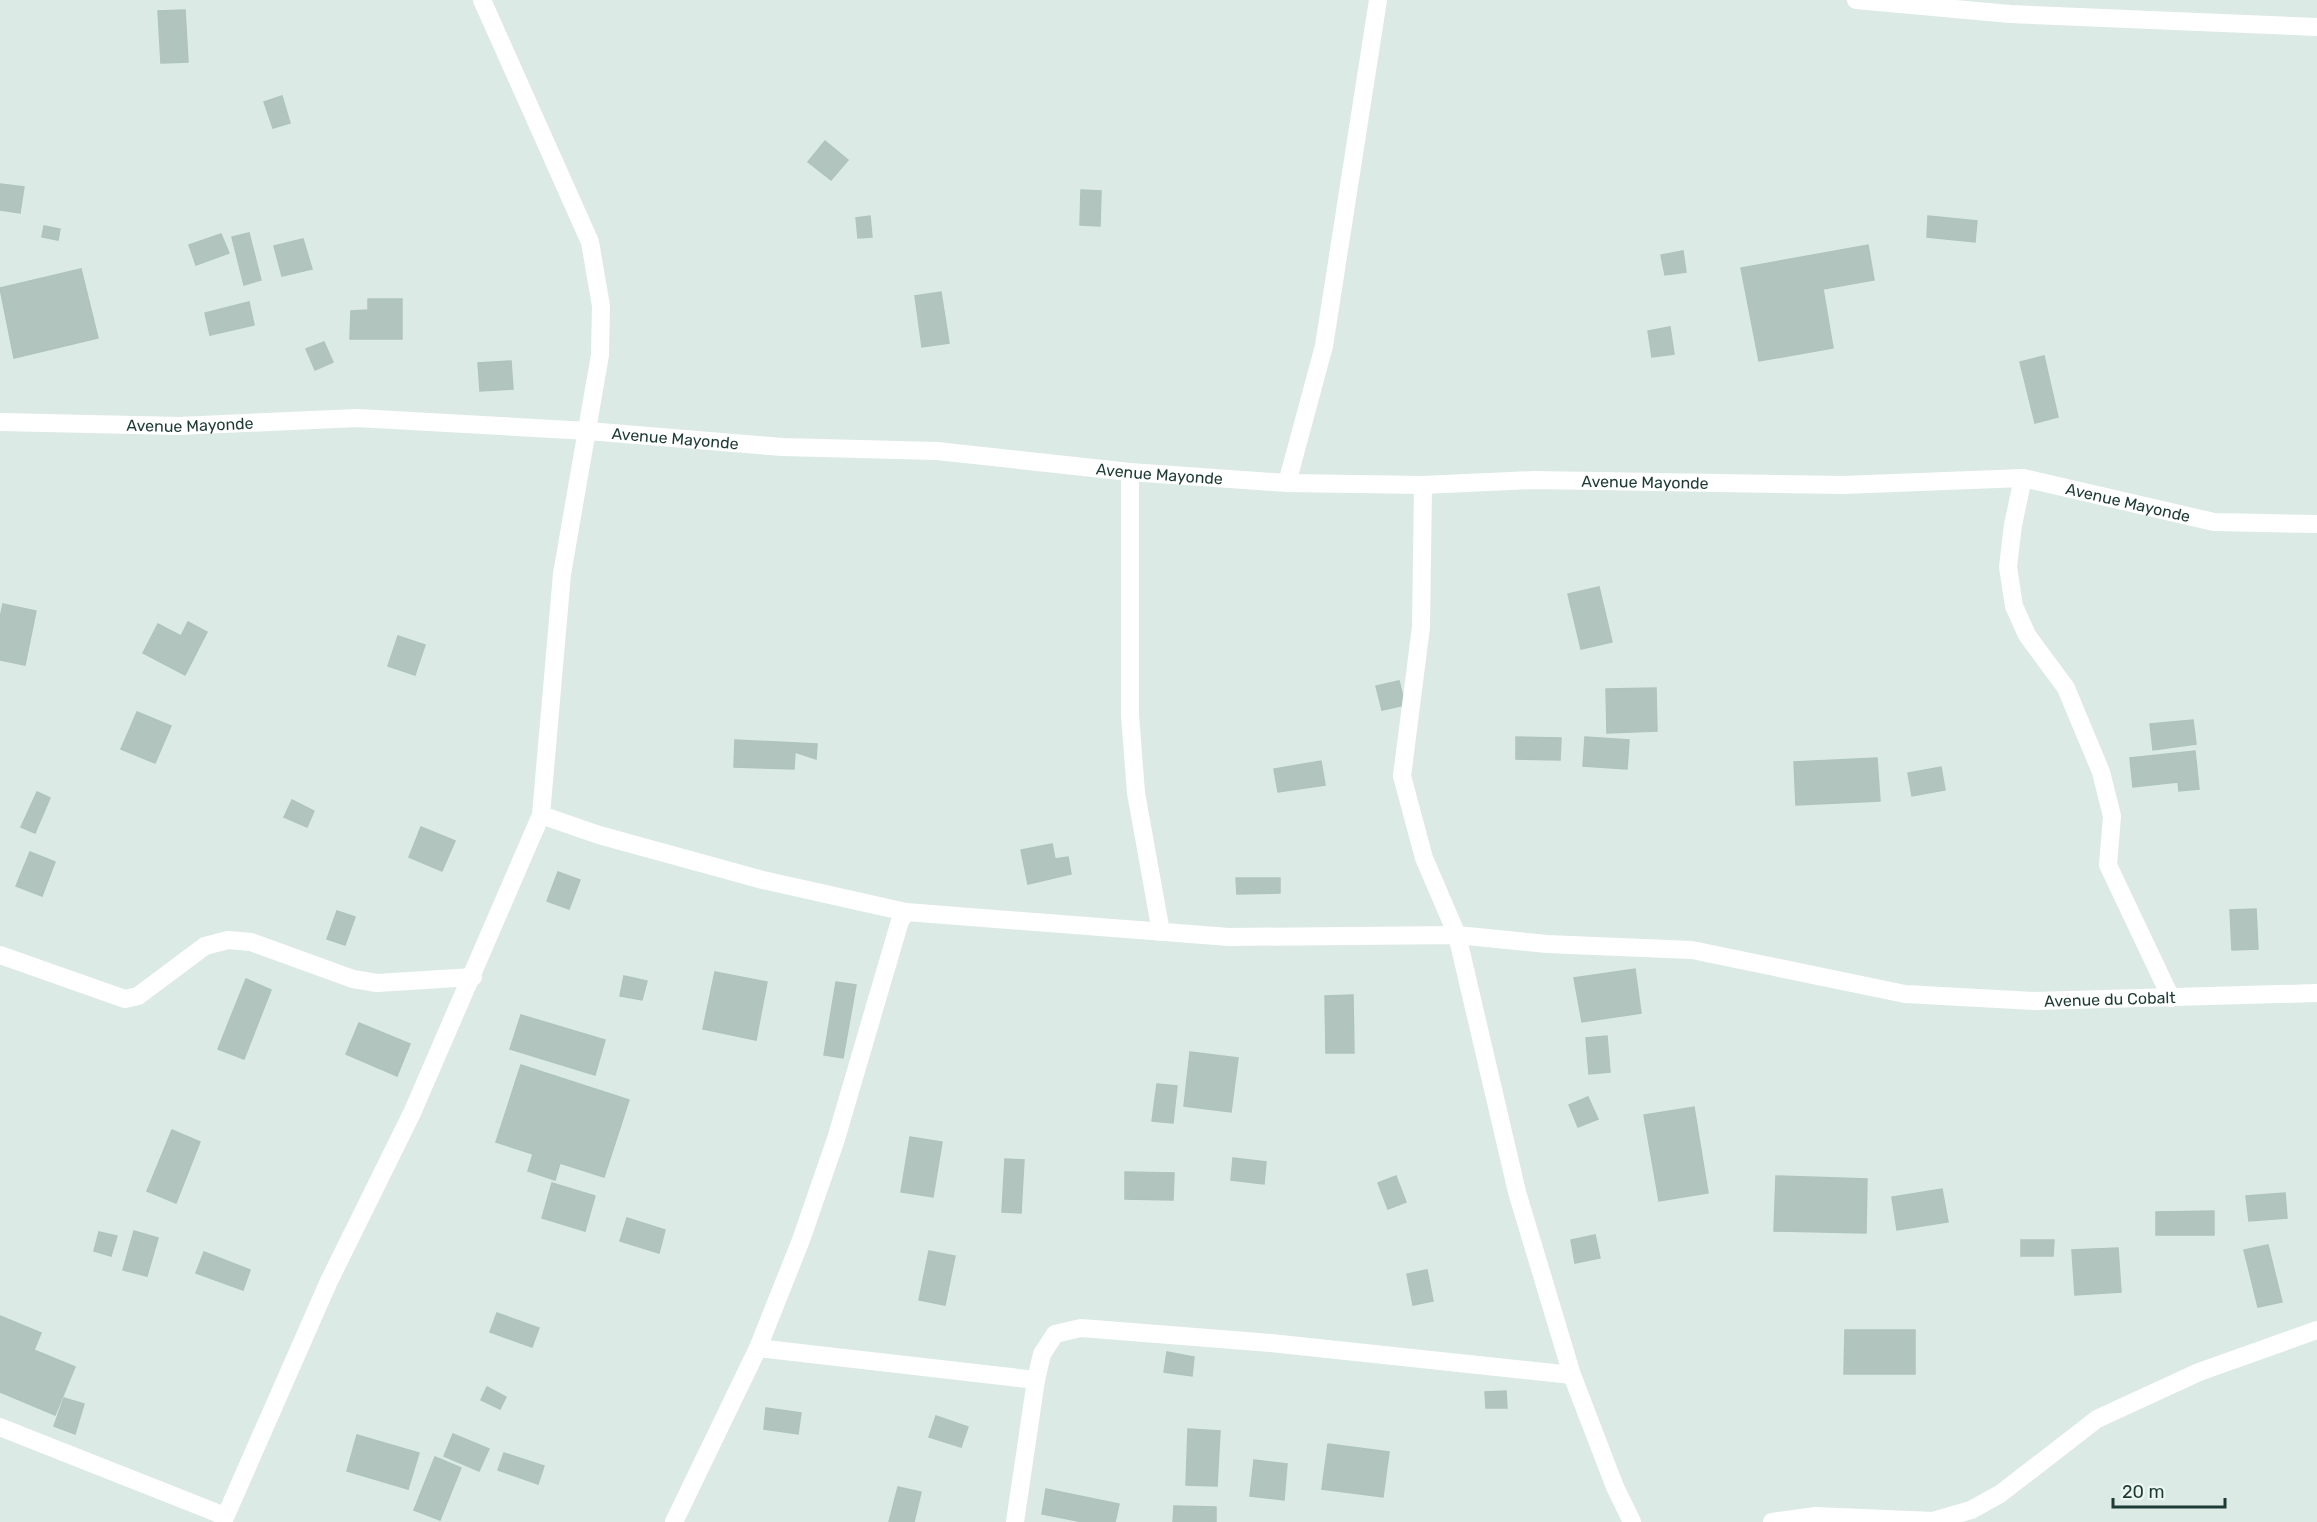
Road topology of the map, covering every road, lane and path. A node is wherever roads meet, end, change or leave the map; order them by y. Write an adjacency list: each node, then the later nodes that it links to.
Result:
1 (482, 0): 6 (street)
2 (1378, 0): 9 (street)
3 (1856, 0): 4 (street)
4 (2317, 27)
5 (0, 422): 6 (street, Avenue Mayonde)
6 (588, 431): 7 (street, Avenue Mayonde); 12 (street)
7 (1130, 472): 9 (street, Avenue Mayonde); 14 (street)
8 (2023, 478): 10 (street, Avenue Mayonde); 11 (street, Avenue Mayonde); 19 (street)
9 (1287, 483): 10 (street, Avenue Mayonde)
10 (1422, 485): 15 (street)
11 (2317, 524)
12 (541, 815): 13 (street, Avenue du Cobalt); 17 (street)
13 (906, 912): 14 (street, Avenue du Cobalt); 21 (street)
14 (1161, 932): 15 (street, Avenue du Cobalt)
15 (1457, 935): 19 (street, Avenue du Cobalt); 22 (street)
16 (0, 956): 17 (street)
17 (473, 977): 25 (street)
18 (2317, 993): 19 (street, Avenue du Cobalt)
19 (2171, 998)
20 (2317, 1330): 29 (street)
21 (758, 1348): 23 (street); 26 (street)
22 (1572, 1375): 23 (street); 28 (street)
23 (1036, 1380): 27 (street)
24 (0, 1427): 25 (street)
25 (224, 1519)
26 (674, 1522)
27 (1015, 1522)
28 (1632, 1522)
29 (1772, 1522)

